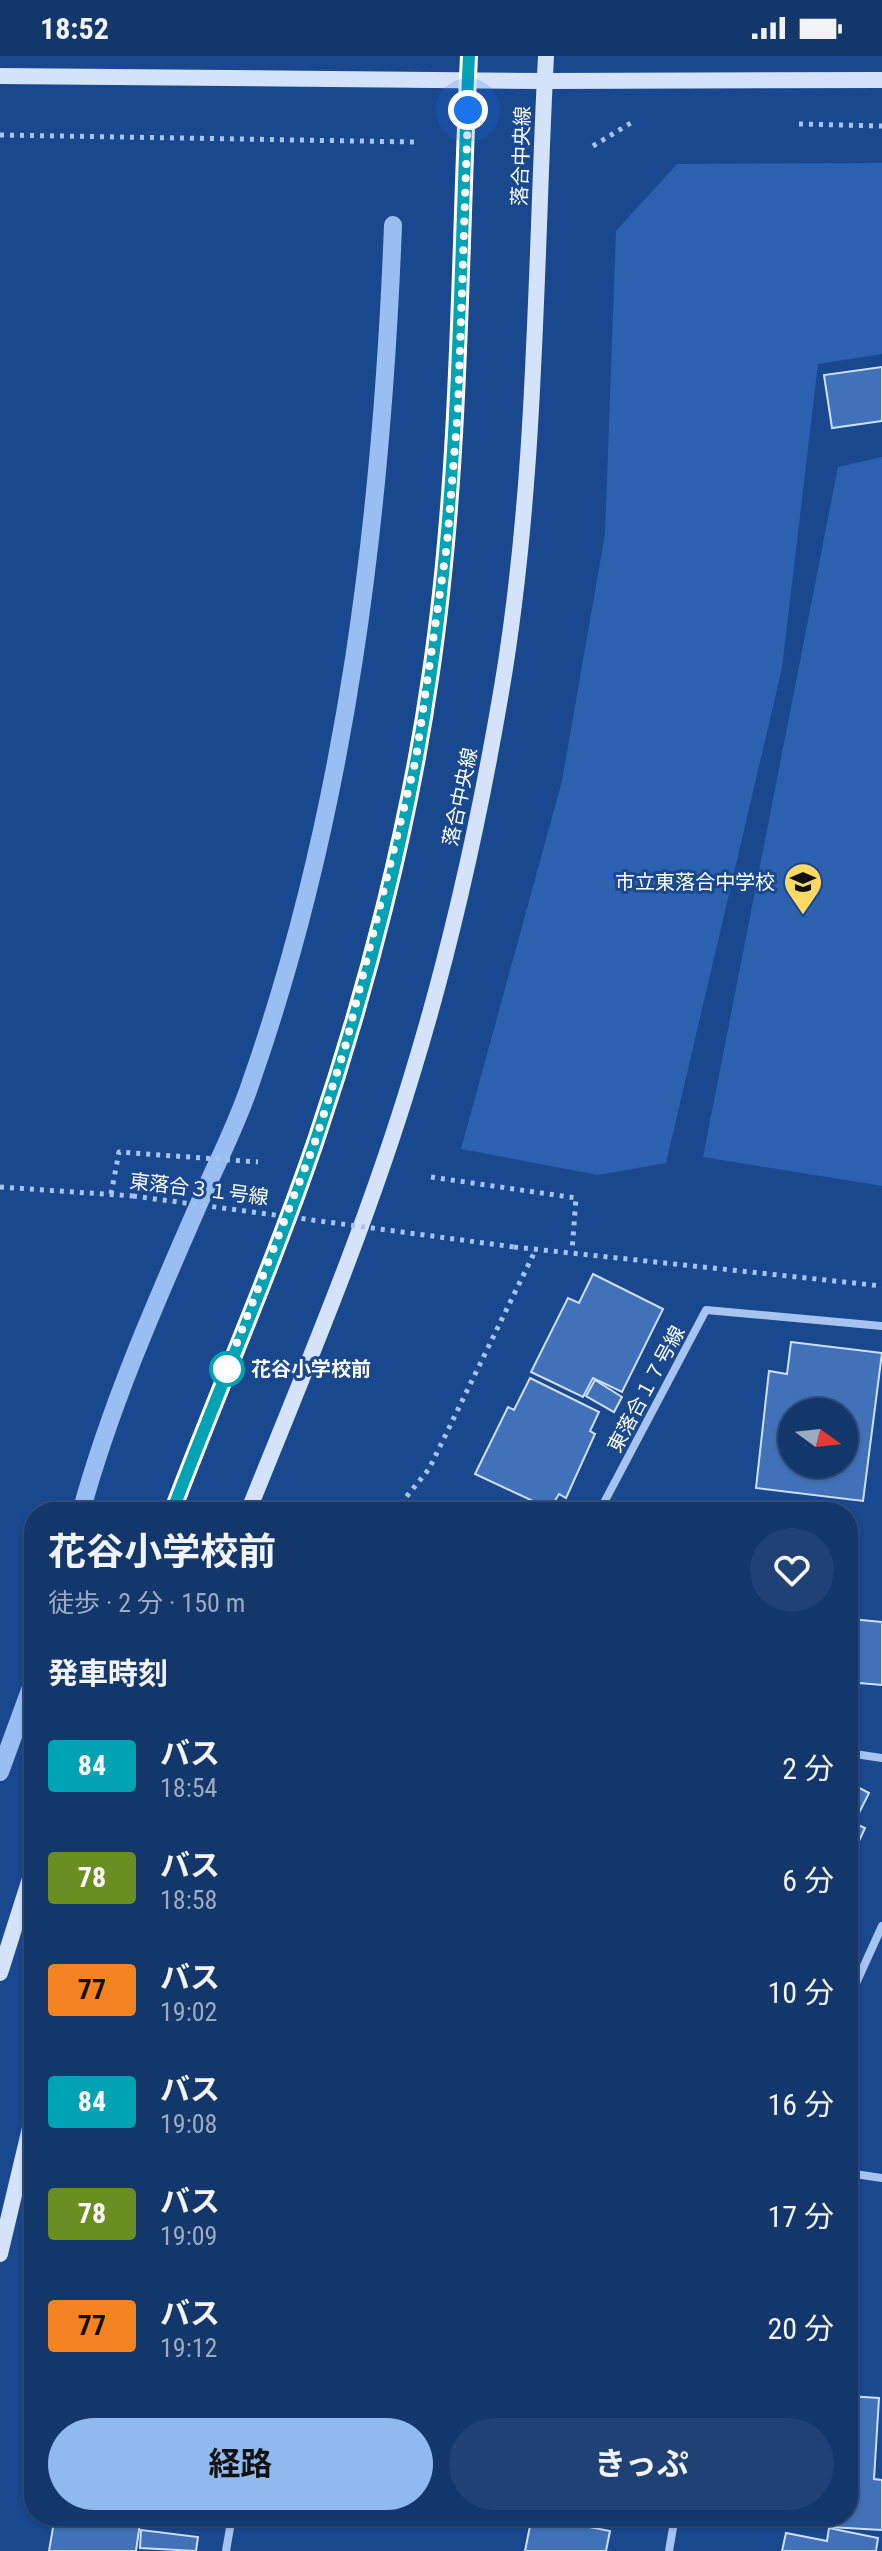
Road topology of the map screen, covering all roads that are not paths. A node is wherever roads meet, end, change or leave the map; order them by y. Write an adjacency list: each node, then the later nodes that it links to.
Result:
1 (469, 56): 4 (street)
2 (546, 56): 6 (street, 落合中央線)
3 (0, 76): 4 (street)
4 (468, 80): 6 (street); 8 (street)
5 (882, 80): 6 (street)
6 (544, 81): 9 (street, 落合中央線)
7 (882, 1326): 10 (street, 東落合１７号線)
8 (176, 1502)
9 (252, 1502)
10 (604, 1502)
11 (858, 1754): 12 (street)
12 (882, 1758)
13 (24, 1897): 15 (street)
14 (882, 1926): 16 (street)
15 (0, 1973)
16 (858, 1979)
17 (24, 2153): 20 (street)
18 (858, 2174): 19 (street)
19 (882, 2178)
20 (0, 2254)
21 (230, 2526): 23 (street)
22 (673, 2526): 24 (street)
23 (226, 2551)
24 (669, 2551)

